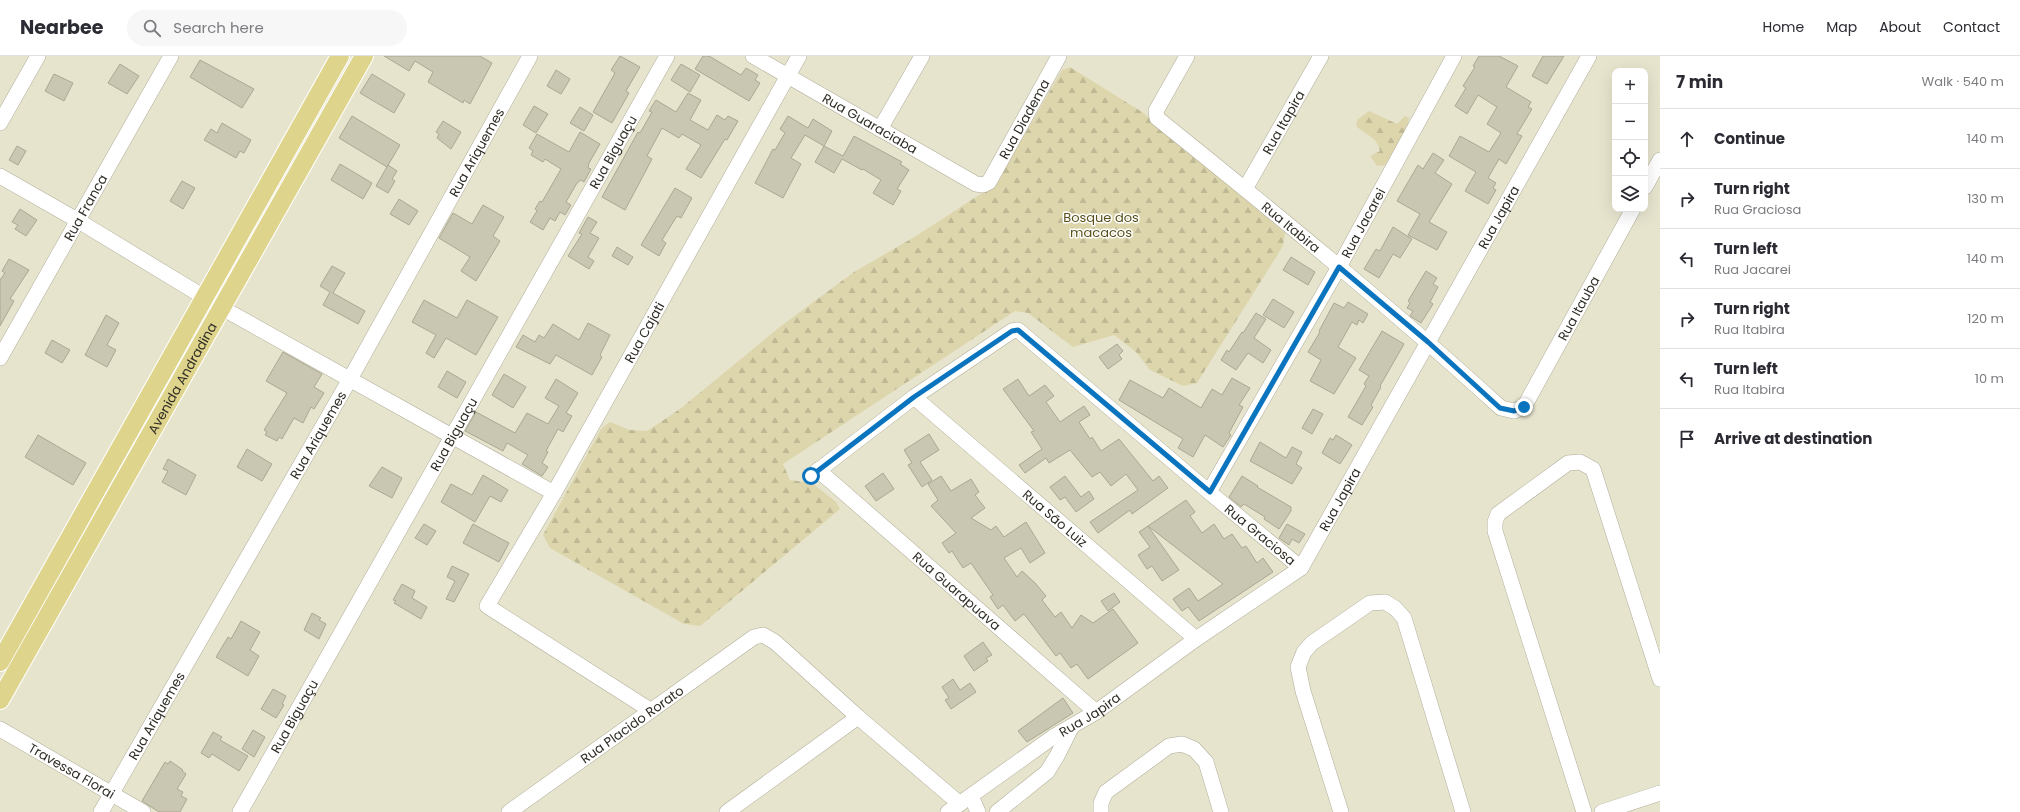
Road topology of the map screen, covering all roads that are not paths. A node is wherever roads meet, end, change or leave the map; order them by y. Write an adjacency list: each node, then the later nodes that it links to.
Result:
1 (38, 56): 16 (street)
2 (171, 56): 24 (street, Rua Franca)
3 (340, 56): 26 (main road, Avenida Andradina)
4 (364, 56): 27 (main road, Avenida Andradina)
5 (530, 56): 30 (street, Rua Ariquemes)
6 (667, 56): 33 (street, Rua Biguaçu)
7 (753, 56): 15 (street, Rua Guaraciaba)
8 (799, 56): 15 (street, Rua Cajati)
9 (922, 56): 17 (street)
10 (1059, 56): 20 (street, Rua Diadema)
11 (1187, 56): 22 (street, Rua Itabira)
12 (1321, 56): 22 (street, Rua Itapira)
13 (1454, 56): 25 (street, Rua Jacarei)
14 (1589, 56): 28 (street, Rua Japira)
15 (788, 75): 17 (street, Rua Guaraciaba); 35 (street, Rua Cajati)
16 (0, 123)
17 (880, 129): 20 (street, Rua Guaraciaba)
18 (1660, 160): 21 (street)
19 (0, 176): 24 (street)
20 (988, 182)
21 (1648, 182)
22 (1246, 189): 25 (street, Rua Itabira)
23 (1631, 212): 32 (street, Rua Itauba)
24 (77, 220): 26 (street); 29 (street, Rua Franca)
25 (1339, 267): 28 (street, Rua Itabira); 34 (street, Rua Jacarei)
26 (204, 298): 27 (street); 38 (main road, Avenida Andradina)
27 (222, 308): 30 (street); 40 (main road, Avenida Andradina)
28 (1428, 342): 32 (street, Rua Itabira); 36 (street, Rua Japira)
29 (0, 358)
30 (350, 379): 33 (street); 47 (street, Rua Ariquemes)
31 (914, 397): 34 (street, Rua Graciosa); 37 (street, Rua São Luiz); 42 (street, Rua Guarapuava)
32 (1524, 407)
33 (452, 436): 35 (street); 51 (street, Rua Biguaçu)
34 (1210, 492): 36 (street, Rua Graciosa)
35 (554, 493): 41 (street, Rua Cajati)
36 (1301, 568): 37 (street, Rua Japira)
37 (1196, 639): 42 (street, Rua Japira)
38 (0, 662)
39 (1660, 679): 60 (street)
40 (0, 700)
41 (650, 710): 43 (street, Rua Placido Rorato); 52 (street, Rua Placido Rorato)
42 (1096, 712): 44 (street, Rua Japira)
43 (858, 717): 48 (street); 53 (street)
44 (1072, 726): 48 (street, Rua Japira); 55 (street)
45 (0, 729): 47 (street, Travessa Florai)
46 (1660, 793): 61 (street)
47 (111, 794): 49 (street, Rua Ariquemes); 50 (street, Travessa Florai)
48 (960, 804): 54 (street)
49 (101, 812)
50 (143, 812)
51 (240, 812)
52 (509, 812)
53 (727, 812)
54 (978, 812)
55 (997, 812)
56 (1101, 812): 57 (street)
57 (1221, 812)
58 (1341, 812): 59 (street)
59 (1463, 812)
60 (1584, 812)
61 (1602, 812)

